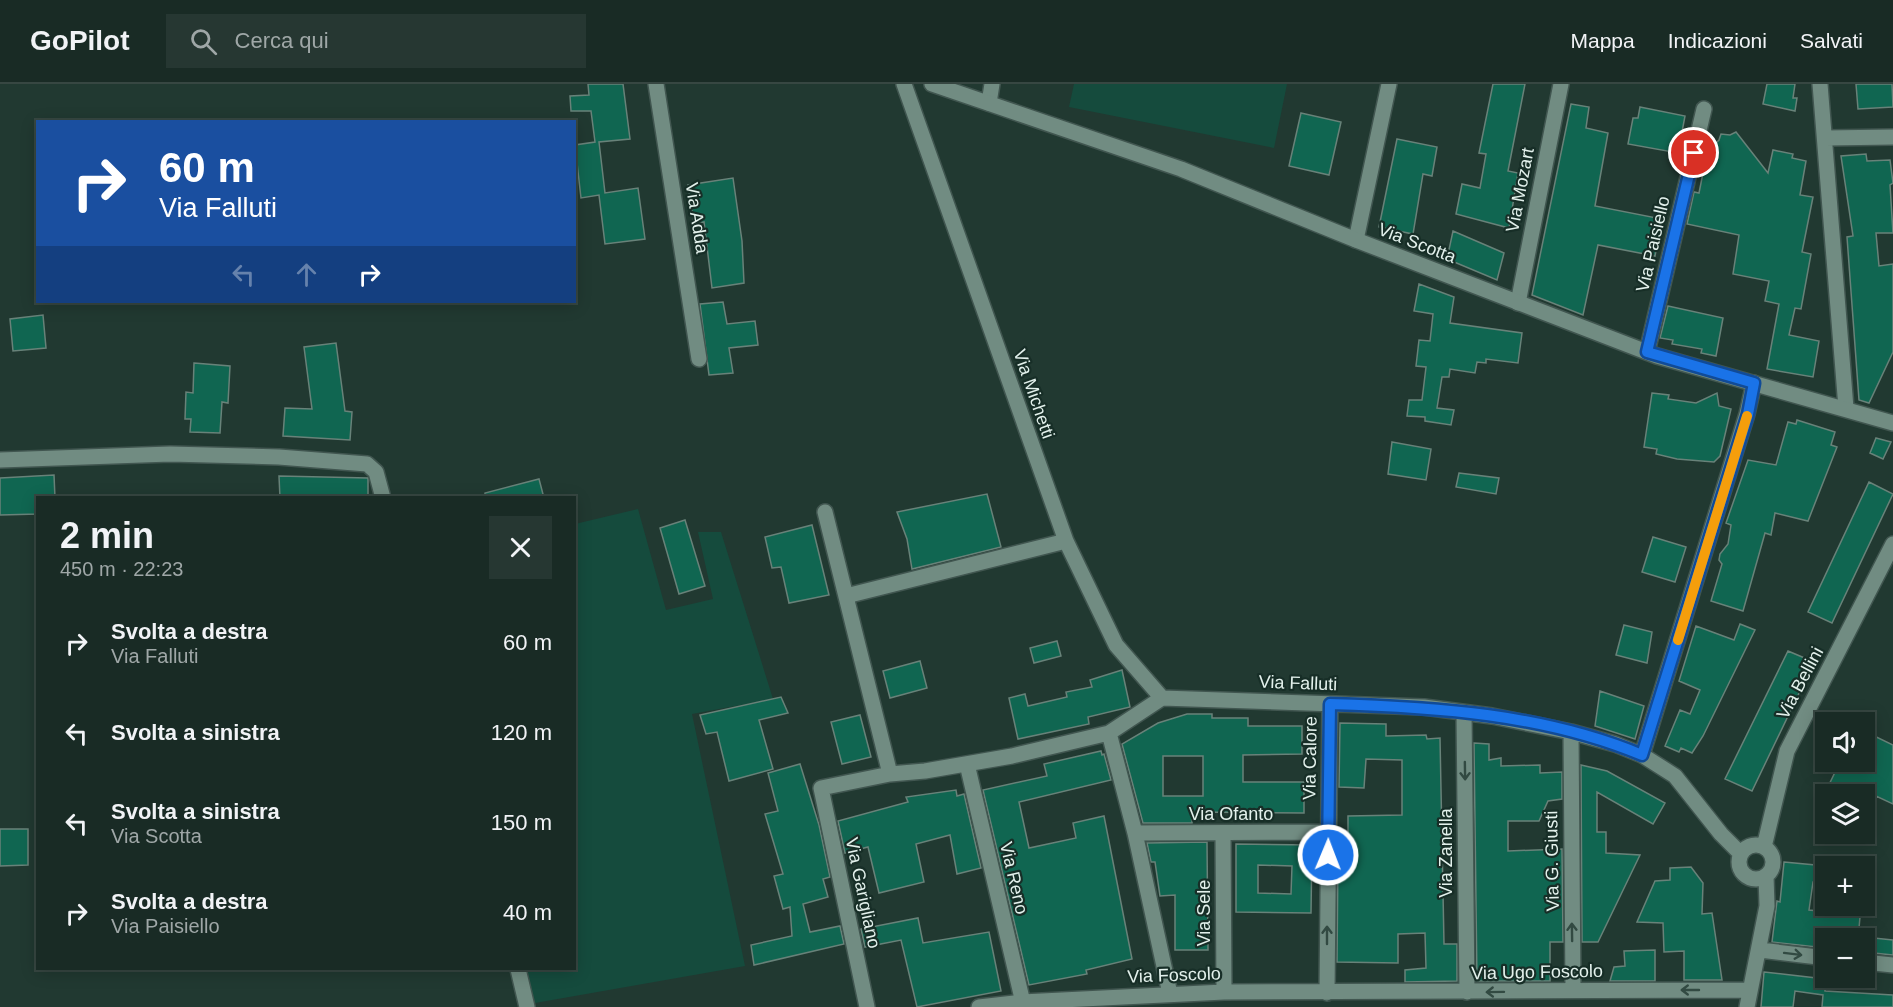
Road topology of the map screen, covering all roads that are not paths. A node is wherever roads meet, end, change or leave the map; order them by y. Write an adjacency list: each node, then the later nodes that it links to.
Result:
1 (656, 84): 15 (street, Via Adda)
2 (904, 84): 22 (street, Via Michetti)
3 (932, 84): 8 (street, Via Scotta)
4 (992, 84): 8 (street)
5 (1389, 84): 12 (street)
6 (1561, 84): 13 (street, Via Mozart)
7 (1821, 84): 11 (street)
8 (988, 103): 12 (street, Via Scotta)
9 (1704, 109): 14 (street, Via Paisiello)
10 (1893, 137): 11 (street)
11 (1826, 138): 17 (street)
12 (1356, 240): 13 (street, Via Scotta)
13 (1518, 303): 14 (street, Via Scotta)
14 (1647, 352): 16 (street, Via Scotta)
15 (699, 358)
16 (1754, 383): 17 (street, Via Scotta); 30 (street)
17 (1846, 408): 18 (street, Via Scotta)
18 (1893, 423)
19 (0, 460): 20 (street)
20 (382, 496)
21 (825, 512): 24 (street)
22 (1066, 542): 24 (street); 25 (street, Via Michetti)
23 (1893, 544): 36 (street, Via Bellini)
24 (846, 596): 32 (street)
25 (1162, 698): 26 (street, Via Falluti); 29 (street)
26 (1330, 704): 27 (street, Via Falluti); 33 (street, Via Calore)
27 (1464, 713): 28 (street, Via Falluti); 47 (street, Via Zanella, one-way to 47)
28 (1571, 732): 30 (street, Via Falluti); 44 (street, Via G. Giusti, one-way to 28)
29 (1109, 734): 31 (street); 34 (street)
30 (1642, 755): 37 (street, Via Falluti)
31 (967, 764): 32 (street); 50 (street, Via Reno)
32 (890, 774): 52 (street, Via Garigliano)
33 (1328, 832): 35 (street, Via Ofanto); 48 (street, Via Calore, one-way to 33)
34 (1135, 833): 35 (street, Via Ofanto); 49 (street)
35 (1223, 834): 46 (street, Via Sele)
36 (1764, 848): 37 (street); 38 (street)
37 (1741, 854): 38 (street)
38 (1766, 876): 39 (street)
39 (1760, 950): 40 (street, one-way to 40); 45 (street)
40 (1815, 957)
41 (1875, 963): 42 (street)
42 (1893, 965)
43 (518, 970): 51 (street)
44 (1573, 990): 45 (street, Via Ugo Foscolo, one-way to 44); 47 (street, Via Ugo Foscolo, one-way to 47)
45 (1748, 990): 54 (street)
46 (1224, 992): 48 (street, Via Foscolo); 49 (street, Via Foscolo)
47 (1467, 992): 48 (street, Via Ugo Foscolo)
48 (1327, 993)
49 (1170, 994): 50 (street, Via Foscolo)
50 (1023, 1004): 53 (street, Via Foscolo)
51 (527, 1007)
52 (867, 1007)
53 (979, 1007)
54 (1747, 1007)

